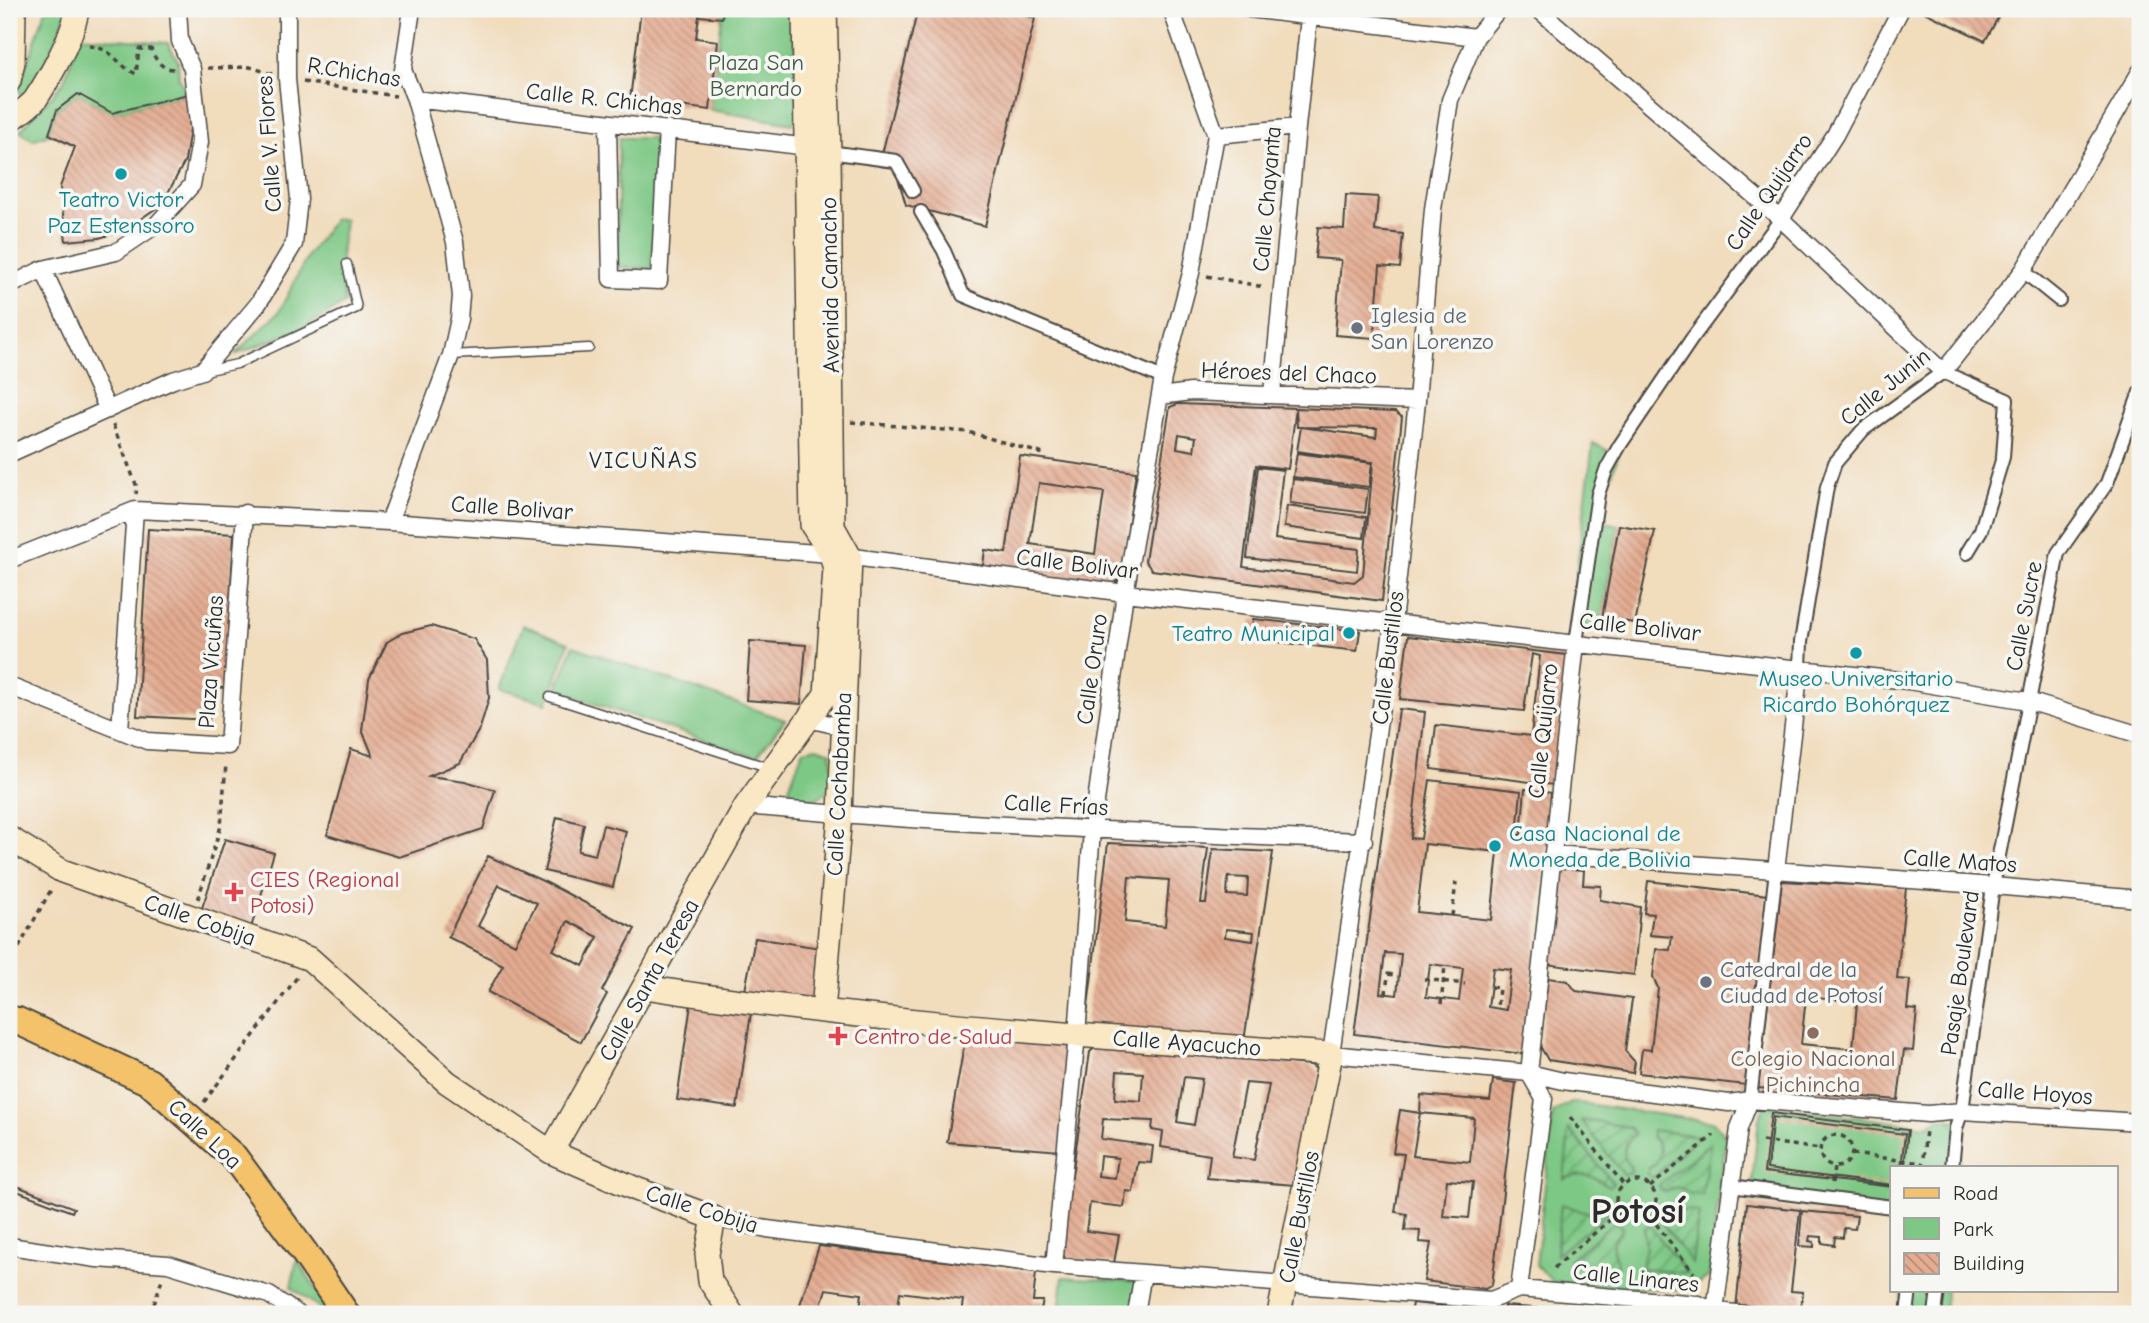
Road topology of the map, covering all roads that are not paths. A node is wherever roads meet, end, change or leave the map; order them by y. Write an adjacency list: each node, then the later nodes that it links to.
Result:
1 (14, 9): 16 (main road)
2 (77, 9): 18 (main road)
3 (178, 9): 28 (street)
4 (287, 9): 34 (street, Calle V. Flores)
5 (412, 9): 17 (street)
6 (804, 9): 23 (main road, Avenida Camacho)
7 (825, 9): 23 (main road, Avenida Camacho)
8 (1171, 9): 22 (street, Calle Oruro)
9 (1249, 9): 13 (street)
10 (1499, 9): 14 (street, Calle Bustillos)
11 (1538, 9): 26 (street)
12 (1901, 9): 26 (street, Calle Quijarro)
13 (1310, 13): 14 (street); 20 (street, Calle Chayanta)
14 (1476, 37): 40 (street, Calle Bustillos)
15 (2140, 72): 29 (street, Calle Junin)
16 (9, 81)
17 (415, 99): 19 (street, Calle R. Chichas); 33 (street)
18 (9, 121)
19 (608, 124): 21 (street, Calle R. Chichas); 21 (street)
20 (1297, 127): 22 (street); 38 (street, Calle Chayanta)
21 (667, 129): 23 (street, Calle R. Chichas)
22 (1216, 135): 36 (street, Calle Oruro)
23 (818, 149): 24 (street); 47 (main road, Avenida Camacho); 47 (main road, Avenida Camacho)
24 (914, 191)
25 (921, 212): 36 (street)
26 (1782, 219): 35 (street); 51 (street, Calle Quijarro)
27 (347, 264): 34 (lane)
28 (43, 269): 30 (street); 41 (street)
29 (2023, 271): 31 (street); 35 (street, Calle Junin)
30 (9, 286)
31 (2059, 300)
32 (589, 348): 33 (lane)
33 (451, 355): 45 (street)
34 (202, 371): 41 (street)
35 (1943, 372): 46 (street); 52 (street, Calle Junin)
36 (1163, 379): 39 (street, Calle Oruro)
37 (2140, 392): 55 (street, Calle Sucre)
38 (1272, 394): 39 (street, Héroes del Chaco); 40 (street, Héroes del Chaco)
39 (1160, 396): 49 (street, Calle Oruro)
40 (1417, 401): 50 (street, Calle Bustillos)
41 (108, 410): 42 (street)
42 (9, 454)
43 (135, 510): 44 (street, Calle Bolivar); 48 (street, Calle Bolivar); 58 (street)
44 (245, 513): 45 (street, Calle Bolivar); 58 (street, Plaza Vicuñas)
45 (390, 522): 47 (street, Calle Bolivar)
46 (1967, 553)
47 (840, 556): 49 (street, Calle Bolivar); 56 (main road, Calle Cochabamba); 57 (main road, Calle Cochabamba)
48 (9, 560)
49 (1125, 593): 50 (street, Calle Bolivar); 63 (street, Calle Oruro)
50 (1393, 624): 51 (street, Calle Bolivar); 65 (street, Calle Bustillos)
51 (1576, 643): 52 (street, Calle Bolivar); 66 (street, Calle Quijarro)
52 (1800, 667): 55 (street, Calle Bolivar); 67 (street, Calle Junin)
53 (9, 686): 58 (street, Plaza Vicuñas)
54 (550, 697): 60 (lane)
55 (2028, 701): 59 (street, Calle Bolivar); 68 (street, Pasaje Boulevard)
56 (808, 719): 57 (street); 60 (main road, Calle Cochabamba)
57 (843, 727): 62 (main road, Calle Cochabamba)
58 (120, 730)
59 (2140, 735)
60 (773, 768): 61 (main road, Calle Cochabamba)
61 (746, 806): 62 (street, Calle Frías); 70 (main road, Calle Santa Teresa)
62 (840, 815): 63 (street, Calle Frías); 71 (main road, Calle Cochabamba)
63 (1092, 830): 65 (street, Calle Frías); 73 (street, Calle Oruro)
64 (9, 838): 79 (main road, Calle Cobija)
65 (1364, 841): 74 (street, Calle Bustillos)
66 (1553, 854): 67 (street, Calle Matos); 75 (street, Calle Quijarro)
67 (1776, 870): 68 (street, Calle Matos); 76 (street)
68 (1993, 886): 69 (street, Calle Matos); 77 (street, Pasaje Boulevard)
69 (2140, 899)
70 (645, 987): 71 (main road, Calle Ayacucho); 79 (main road, Calle Santa Teresa)
71 (823, 1011): 73 (main road, Calle Ayacucho)
72 (9, 1020): 94 (main road, Calle Loa)
73 (1077, 1035): 74 (main road, Calle Ayacucho); 85 (street, Calle Oruro)
74 (1331, 1054): 75 (street, Calle Ayacucho); 87 (main road, Calle Bustillos)
75 (1529, 1073): 76 (street, Calle Ayacucho); 88 (street)
76 (1750, 1100): 77 (street, Calle Hoyos); 81 (street)
77 (1962, 1111): 78 (street, Calle Hoyos); 80 (street, Pasaje Boulevard)
78 (2140, 1122)
79 (551, 1152): 83 (main road, Calle Cobija)
80 (1952, 1166)
81 (1731, 1186): 82 (street); 92 (street)
82 (1890, 1207)
83 (714, 1218): 85 (street, Calle Cobija); 95 (main road)
84 (9, 1246): 93 (street)
85 (1054, 1266): 86 (street, Calle Cobija)
86 (1143, 1273): 87 (street, Calle Cobija); 96 (street)
87 (1286, 1284): 91 (street, Calle Cobija); 97 (main road, Calle Bustillos)
88 (1519, 1289): 91 (street); 92 (street, Calle Linares)
89 (1910, 1292): 99 (street)
90 (1938, 1292): 100 (street)
91 (1491, 1307)
92 (1714, 1313): 98 (street, Calle Linares)
93 (298, 1314)
94 (346, 1314)
95 (732, 1314)
96 (1136, 1314)
97 (1279, 1314)
98 (1747, 1314)
99 (1907, 1314)
100 (1936, 1314)

